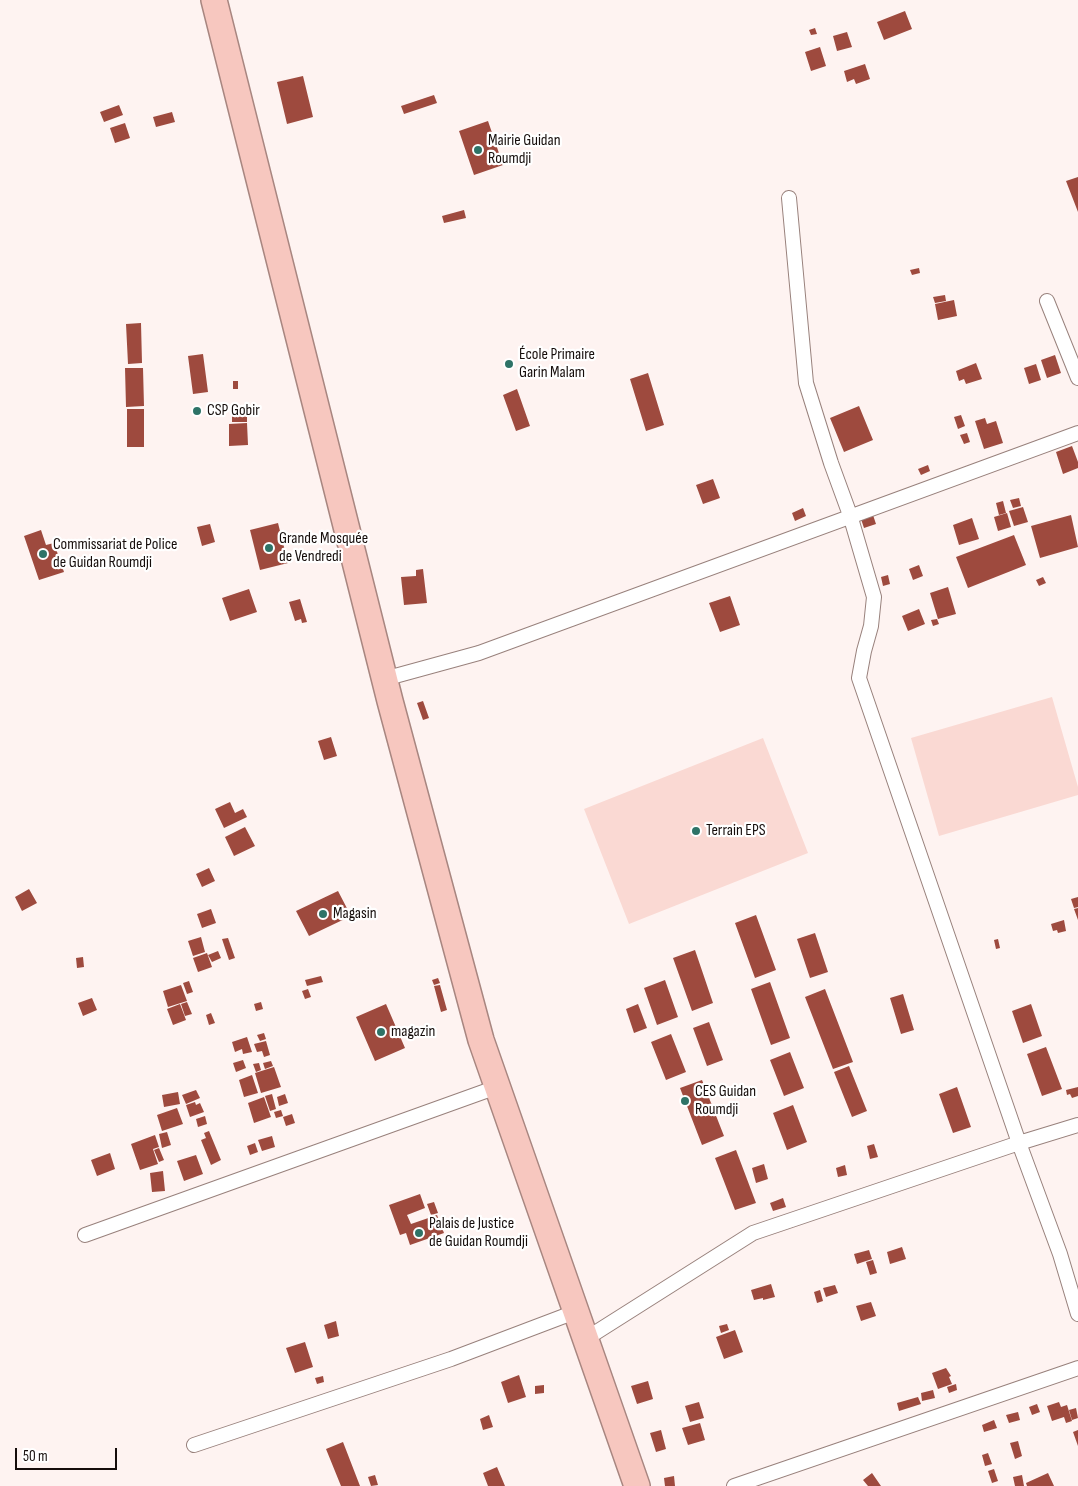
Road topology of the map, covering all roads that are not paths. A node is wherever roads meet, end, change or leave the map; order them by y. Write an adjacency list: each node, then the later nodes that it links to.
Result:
1 (214, 0): 7 (highway)
2 (789, 198): 6 (street)
3 (1047, 300): 4 (street)
4 (1078, 378)
5 (1078, 432): 6 (street)
6 (850, 515): 7 (street); 10 (street)
7 (384, 679): 8 (highway)
8 (497, 1087): 11 (street); 12 (highway)
9 (1078, 1125): 10 (street)
10 (1019, 1143): 13 (street); 14 (street)
11 (84, 1235)
12 (575, 1312): 14 (highway); 16 (street)
13 (1078, 1314)
14 (584, 1340): 17 (highway)
15 (1078, 1368): 18 (street)
16 (194, 1444)
17 (636, 1486)
18 (734, 1486)

